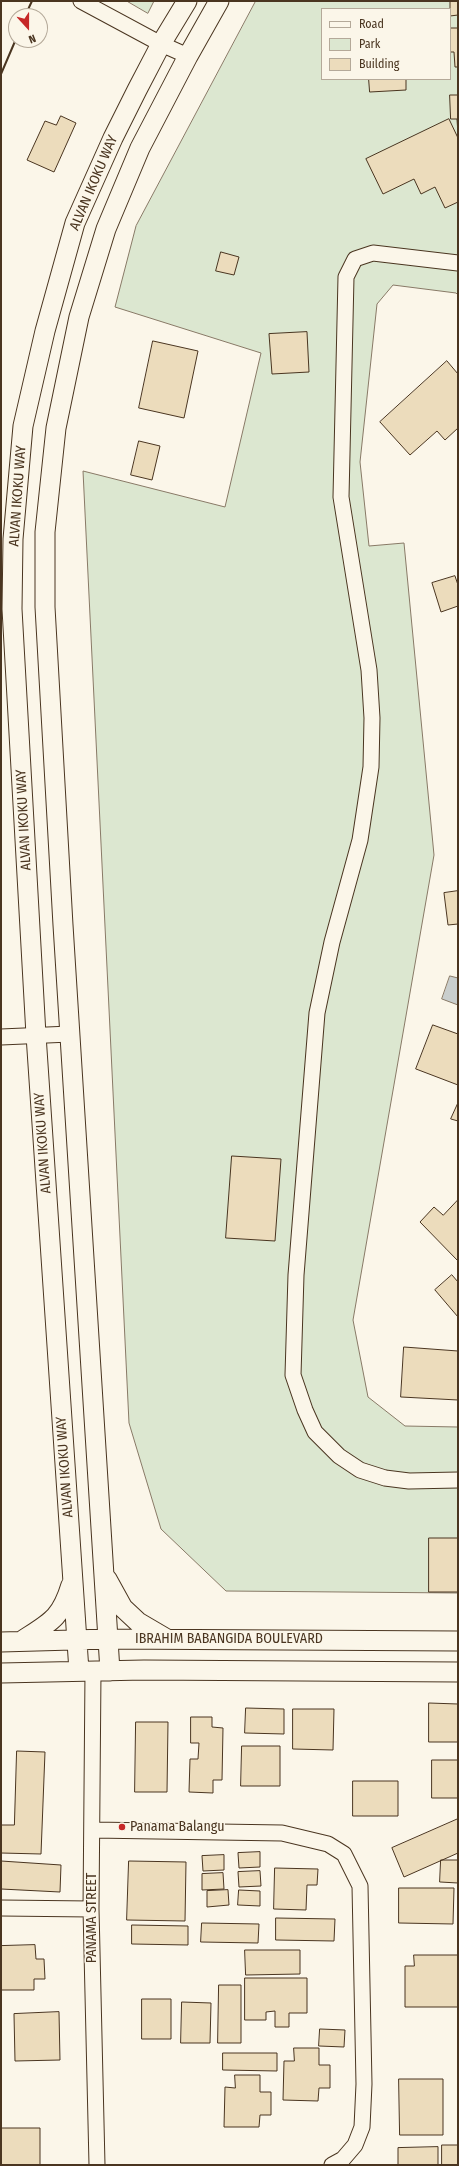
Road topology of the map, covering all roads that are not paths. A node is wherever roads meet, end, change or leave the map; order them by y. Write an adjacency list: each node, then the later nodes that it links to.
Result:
1 (81, 1): 4 (street)
2 (187, 1): 4 (street, ALVAN IKOKU WAY)
3 (219, 1): 5 (street, ALVAN IKOKU WAY)
4 (161, 44): 5 (street); 8 (street, ALVAN IKOKU WAY)
5 (188, 56): 7 (street, ALVAN IKOKU WAY)
6 (458, 263): 10 (street)
7 (70, 1034): 8 (street); 11 (street, ALVAN IKOKU WAY)
8 (36, 1035): 9 (street); 12 (street, ALVAN IKOKU WAY)
9 (1, 1037)
10 (458, 1480)
11 (104, 1574): 13 (street, ALVAN IKOKU WAY); 14 (street)
12 (73, 1578): 15 (street); 16 (street, ALVAN IKOKU WAY)
13 (108, 1639): 14 (street, IBRAHIM BABANGIDA BOULEVARD); 16 (street, IBRAHIM BABANGIDA BOULEVARD); 19 (street, ALVAN IKOKU WAY)
14 (167, 1639): 17 (street, IBRAHIM BABANGIDA BOULEVARD)
15 (23, 1640): 16 (street, IBRAHIM BABANGIDA BOULEVARD); 18 (street, IBRAHIM BABANGIDA BOULEVARD)
16 (77, 1640): 19 (street, ALVAN IKOKU WAY)
17 (458, 1641)
18 (1, 1642)
19 (94, 1672): 20 (street); 21 (street); 22 (street, PANAMA STREET)
20 (458, 1672)
21 (1, 1673)
22 (93, 1830): 24 (street, PANAMA STREET); 26 (street)
23 (1, 1908): 24 (street)
24 (91, 1909): 25 (street, PANAMA STREET)
25 (97, 2165)
26 (332, 2165)

